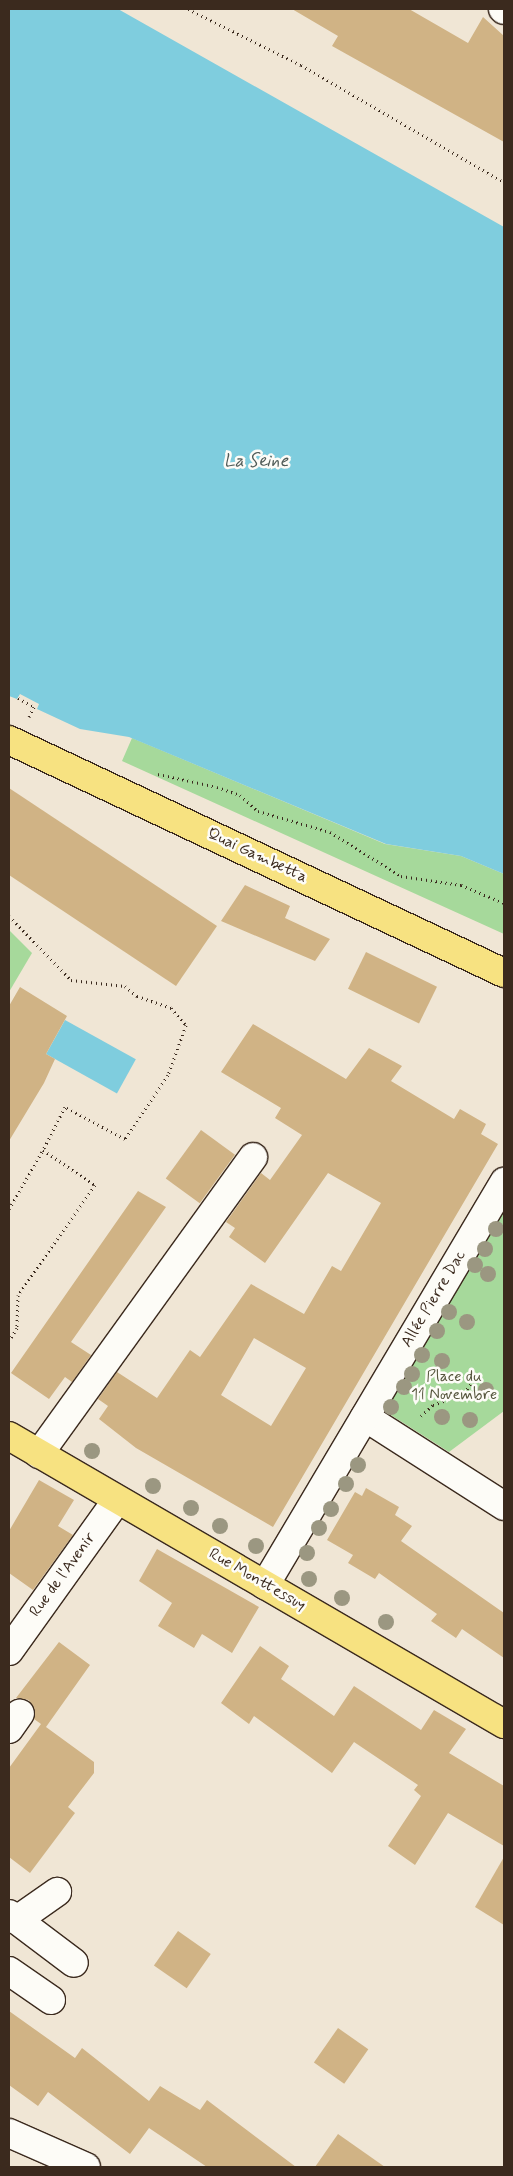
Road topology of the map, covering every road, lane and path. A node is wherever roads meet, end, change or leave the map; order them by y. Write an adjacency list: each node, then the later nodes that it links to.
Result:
1 (188, 9): 2 (path)
2 (504, 182)
3 (18, 698): 4 (path)
4 (29, 717)
5 (9, 740): 9 (main road, Quai Gambetta)
6 (153, 773): 7 (path)
7 (504, 903)
8 (9, 916): 10 (path)
9 (504, 973)
10 (43, 1150): 13 (path); 14 (path)
11 (253, 1157): 19 (street)
12 (504, 1182): 16 (street, Allée Pierre Dac)
13 (9, 1209)
14 (9, 1341)
15 (473, 1381): 18 (path)
16 (365, 1416): 18 (street); 22 (street, Allée Pierre Dac)
17 (9, 1436): 19 (main road, Rue Monttessuy)
18 (403, 1440): 21 (street)
19 (39, 1454): 20 (main road, Rue Monttessuy)
20 (117, 1500): 22 (main road, Rue Monttessuy); 23 (street, Rue de l'Avenir)
21 (504, 1506)
22 (265, 1585): 24 (main road, Rue Monttessuy)
23 (9, 1650)
24 (504, 1724)
25 (57, 1892): 26 (street)
26 (13, 1917): 27 (street)
27 (74, 1963)
28 (9, 1971): 29 (street)
29 (51, 2000)
30 (9, 2133): 31 (street)
31 (86, 2167)

